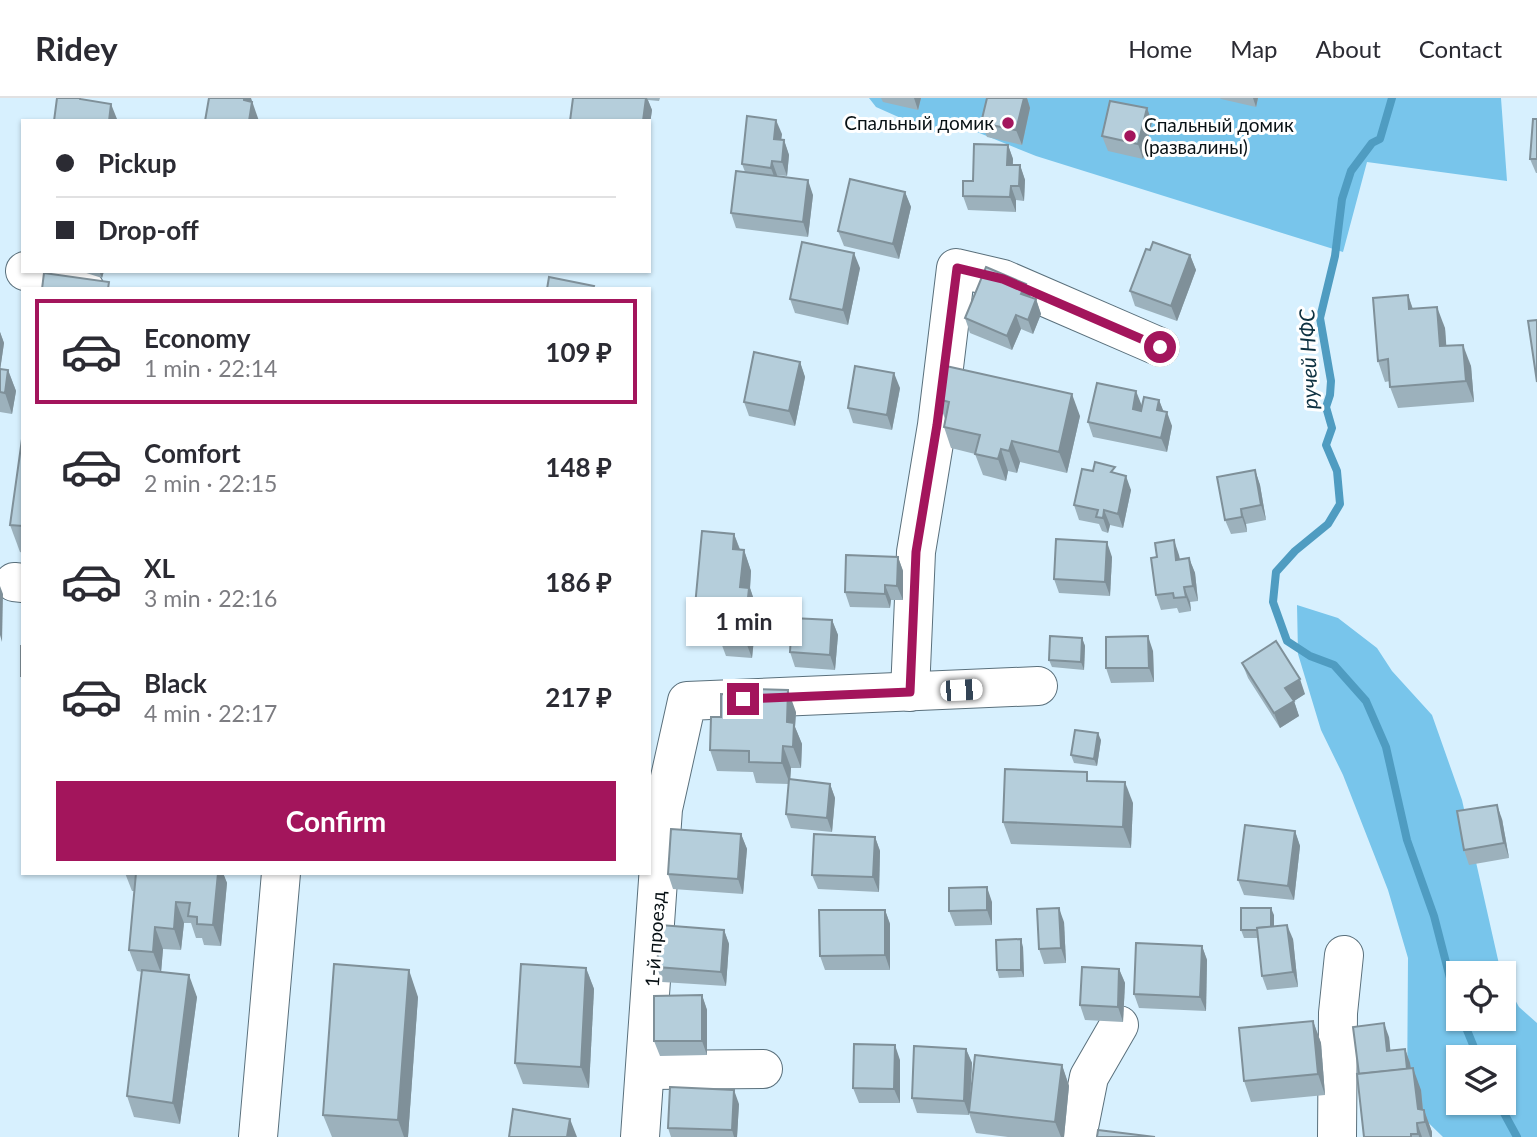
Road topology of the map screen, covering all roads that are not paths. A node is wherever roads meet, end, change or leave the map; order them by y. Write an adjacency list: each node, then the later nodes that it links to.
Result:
1 (0, 264): 2 (street)
2 (21, 270)
3 (31, 273): 4 (street)
4 (78, 287)
5 (1160, 347): 7 (street)
6 (1038, 686): 7 (street)
7 (910, 692): 12 (street, 1-й проезд)
8 (281, 875): 13 (street)
9 (1344, 955): 16 (street)
10 (1119, 1026): 15 (street)
11 (763, 1069): 12 (street)
12 (646, 1070): 14 (street, 1-й проезд)
13 (258, 1137)
14 (640, 1137)
15 (1077, 1137)
16 (1337, 1137)

